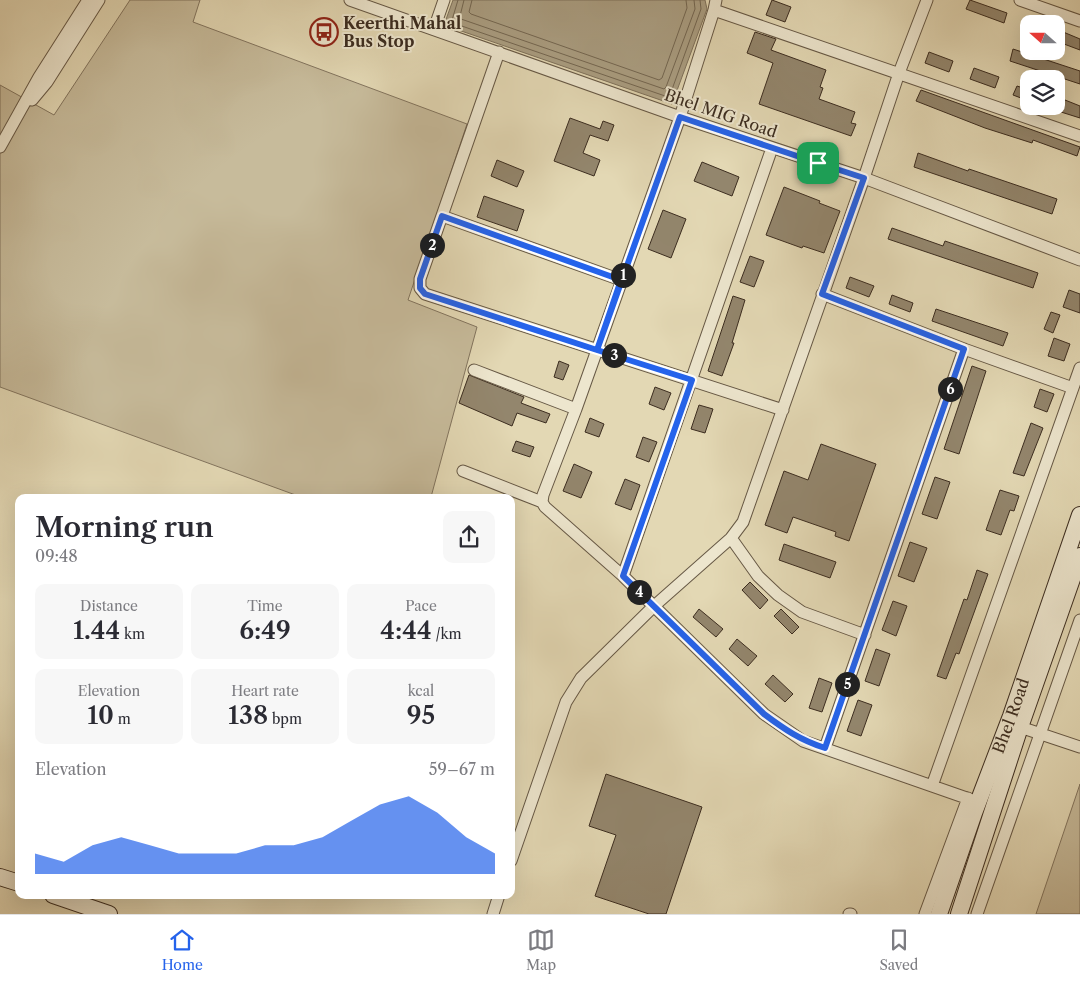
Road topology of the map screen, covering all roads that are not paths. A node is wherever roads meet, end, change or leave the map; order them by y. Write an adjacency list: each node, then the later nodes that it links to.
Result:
1 (88, 0): 13 (street)
2 (100, 0): 13 (street)
3 (350, 0): 9 (street, Bhel MIG Road)
4 (444, 0): 9 (street)
5 (927, 0): 11 (street)
6 (1020, 0): 8 (street)
7 (715, 5): 11 (street); 12 (street)
8 (1080, 21)
9 (434, 29): 10 (street, Bhel MIG Road)
10 (499, 52): 12 (street, Bhel MIG Road); 18 (street)
11 (899, 73): 14 (street); 17 (street)
12 (680, 117): 16 (street, Bhel MIG Road); 20 (street)
13 (13, 126): 15 (street)
14 (1080, 136)
15 (0, 147)
16 (772, 148): 17 (street, Bhel MIG Road); 26 (street)
17 (864, 178): 19 (street, Bhel MIG Road); 21 (street)
18 (442, 216): 20 (street); 23 (street)
19 (1080, 260)
20 (621, 280): 23 (street)
21 (822, 294): 22 (street); 29 (street)
22 (964, 349): 27 (street); 38 (street)
23 (597, 350): 26 (street); 28 (street)
24 (1080, 368): 27 (street)
25 (474, 370): 28 (street)
26 (692, 380): 29 (street); 35 (street)
27 (1073, 388): 43 (street)
28 (576, 409): 31 (street)
29 (783, 410): 33 (street)
30 (463, 471): 31 (street)
31 (542, 502): 35 (street)
32 (1080, 515): 44 (street, Bhel Road)
33 (731, 538): 36 (street); 38 (street)
34 (1080, 556): 39 (street, Bhel Road)
35 (623, 576): 36 (street)
36 (653, 607): 42 (street); 45 (street)
37 (1080, 620): 40 (street)
38 (864, 635): 42 (street)
39 (1020, 727): 40 (street); 54 (street, Bhel Road)
40 (1040, 733): 41 (street); 55 (street)
41 (1080, 747)
42 (825, 748): 43 (street)
43 (932, 786): 44 (street)
44 (973, 800): 52 (street); 53 (street, Bhel Road)
45 (515, 849)
46 (0, 877): 47 (street)
47 (15, 882)
48 (65, 899): 50 (street)
49 (499, 899): 51 (street)
50 (109, 914)
51 (493, 914)
52 (926, 914)
53 (939, 914)
54 (959, 914)
55 (977, 914)

